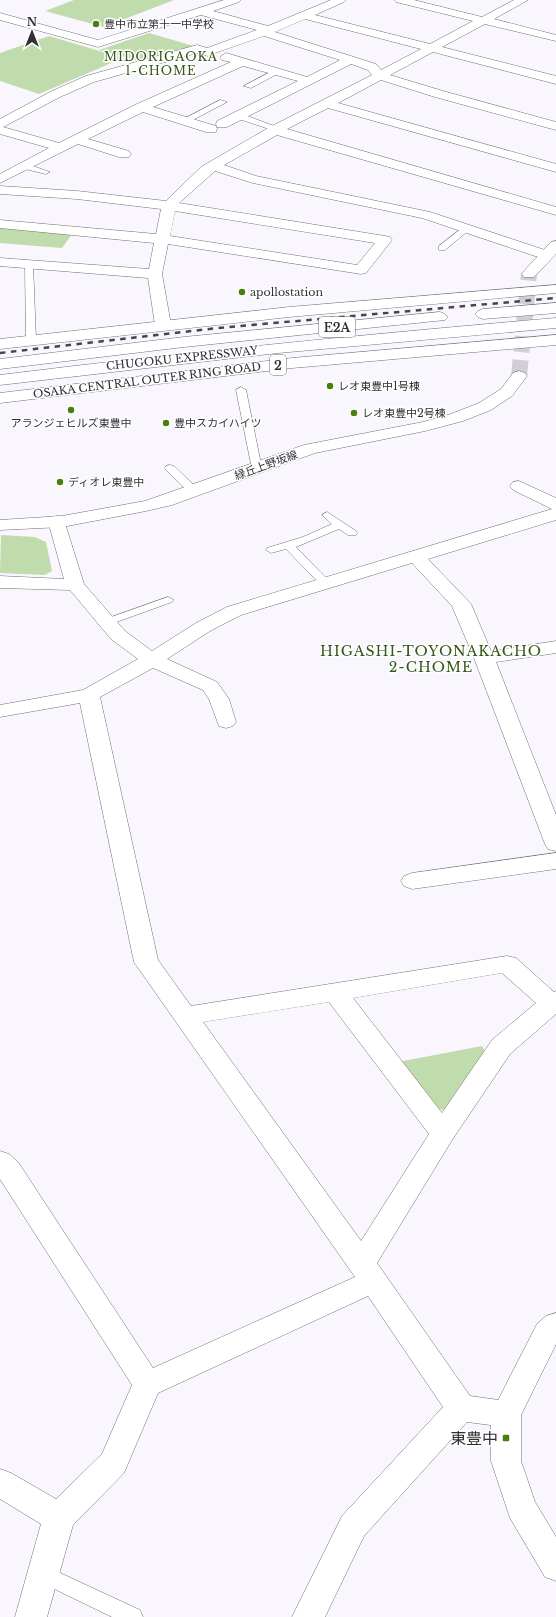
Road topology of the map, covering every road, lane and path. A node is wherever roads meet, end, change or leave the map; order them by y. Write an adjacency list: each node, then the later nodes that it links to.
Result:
1 (235, 0): 5 (main road)
2 (340, 0): 6 (main road)
3 (400, 0): 8 (main road)
4 (522, 0): 8 (main road)
5 (201, 11): 7 (main road); 9 (main road)
6 (302, 15): 9 (main road); 11 (main road)
7 (0, 16)
8 (483, 20): 10 (main road); 11 (main road)
9 (266, 31): 12 (main road); 13 (main road)
10 (556, 38)
11 (431, 47): 16 (main road); 17 (main road)
12 (208, 52): 14 (main road); 25 (main road)
13 (350, 60): 16 (main road); 18 (main road)
14 (241, 62): 15 (main road); 22 (main road)
15 (277, 72): 18 (main road); 19 (lane)
16 (379, 75): 21 (main road); 26 (main road)
17 (556, 80)
18 (309, 81): 23 (main road)
19 (248, 86)
20 (223, 102): 24 (lane)
21 (328, 104): 27 (main road); 34 (main road)
22 (141, 107): 24 (main road); 29 (main road)
23 (239, 116): 24 (main road); 27 (lane)
24 (184, 121)
25 (0, 124)
26 (556, 126)
27 (277, 129): 33 (main road); 39 (main road)
28 (0, 130): 30 (main road)
29 (76, 139): 30 (main road); 31 (main road)
30 (59, 147): 32 (main road)
31 (124, 154)
32 (24, 166): 35 (lane); 36 (main road)
33 (214, 166): 38 (main road); 41 (main road)
34 (556, 168)
35 (46, 172)
36 (0, 179)
37 (0, 190): 38 (main road)
38 (169, 206): 42 (main road); 42 (main road)
39 (556, 211)
40 (0, 224): 42 (main road)
41 (466, 228): 43 (lane); 44 (main road)
42 (162, 238): 47 (main road)
43 (442, 248)
44 (551, 250): 48 (main road)
45 (0, 262): 46 (main road)
46 (29, 264): 47 (main road); 53 (lane)
47 (155, 274): 52 (main road)
48 (529, 274)
49 (556, 289): 52 (main road)
50 (556, 308): 56 (main road, CHUGOKU EXPRESSWAY / E2A)
51 (556, 323): 58 (main road, CHUGOKU EXPRESSWAY / E2A)
52 (162, 325): 53 (main road)
53 (31, 340): 55 (main road)
54 (556, 340): 60 (main road, OSAKA CENTRAL OUTER RING ROAD / 2)
55 (0, 344)
56 (0, 364)
57 (519, 376): 62 (main road, 緑丘上野坂線)
58 (0, 380)
59 (242, 390): 62 (lane)
60 (0, 398)
61 (170, 468): 64 (lane)
62 (257, 469): 64 (main road, 緑丘上野坂線)
63 (519, 486): 65 (main road)
64 (194, 491): 68 (main road, 緑丘上野坂線)
65 (556, 506)
66 (556, 514): 74 (main road)
67 (327, 515): 69 (lane)
68 (57, 521): 70 (main road, 緑丘上野坂線); 77 (main road)
69 (340, 524): 71 (lane); 72 (lane)
70 (0, 525)
71 (352, 533)
72 (289, 546): 73 (lane); 76 (lane)
73 (271, 550)
74 (416, 557): 76 (main road); 81 (main road)
75 (0, 582): 77 (main road)
76 (326, 584): 82 (main road)
77 (75, 585): 79 (main road)
78 (168, 600): 79 (lane)
79 (106, 622): 82 (main road)
80 (556, 647): 81 (main road)
81 (484, 658): 86 (main road)
82 (152, 660): 83 (main road); 85 (main road)
83 (89, 695): 84 (main road); 91 (main road)
84 (0, 711)
85 (226, 722)
86 (556, 844)
87 (556, 861): 88 (main road)
88 (412, 881)
89 (335, 992): 90 (main road); 91 (main road); 92 (main road)
90 (553, 1002): 92 (main road)
91 (186, 1016): 94 (main road)
92 (443, 1133): 94 (main road)
93 (0, 1161): 96 (main road)
94 (368, 1273): 96 (main road); 97 (main road)
95 (556, 1325): 98 (main road)
96 (146, 1384): 100 (main road)
97 (461, 1408): 98 (main road); 105 (main road)
98 (506, 1414): 101 (main road)
99 (0, 1483): 100 (main road)
100 (59, 1517): 102 (main road)
101 (556, 1566)
102 (43, 1574): 103 (main road); 104 (lane)
103 (31, 1617)
104 (133, 1617)
105 (308, 1617)

